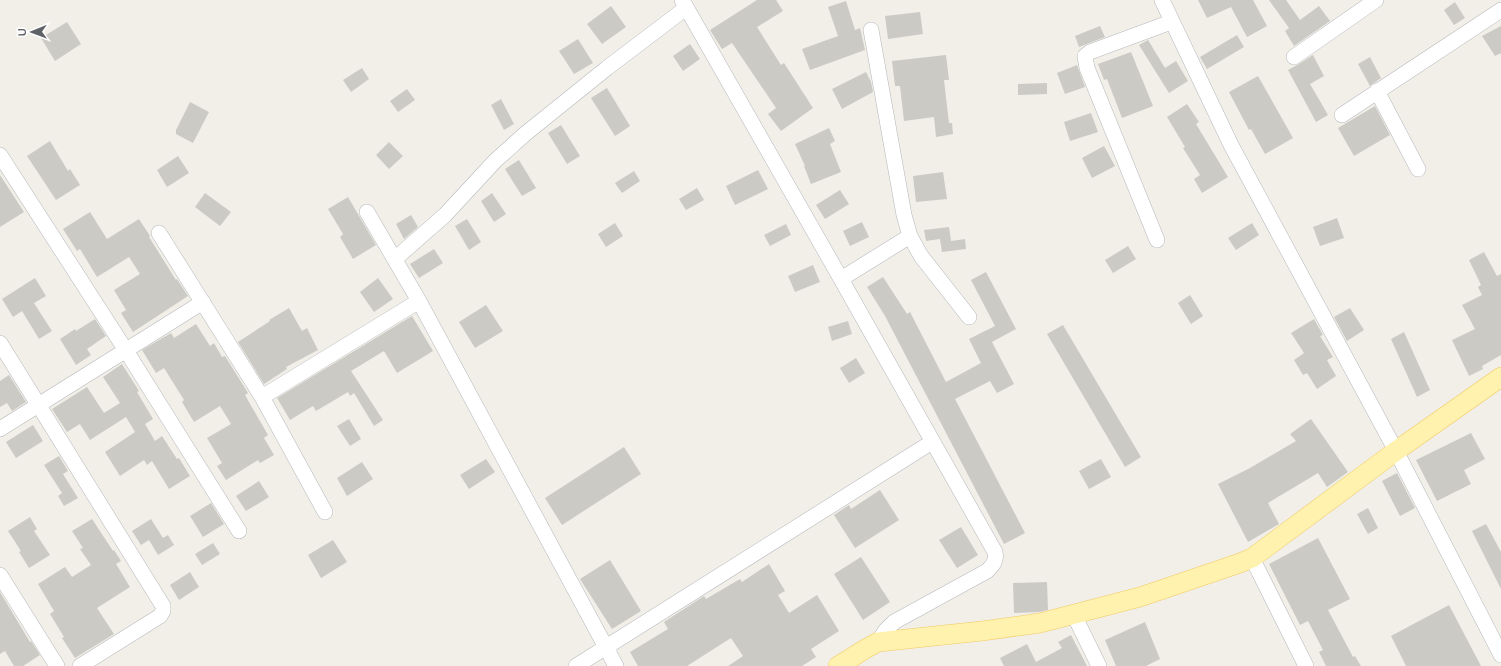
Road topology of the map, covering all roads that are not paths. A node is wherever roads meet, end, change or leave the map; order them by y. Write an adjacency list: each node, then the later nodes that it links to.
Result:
1 (1162, 0): 5 (street)
2 (1376, 0): 7 (street)
3 (684, 4): 16 (street); 17 (street)
4 (1501, 10): 8 (street)
5 (1171, 22): 15 (street); 28 (street)
6 (871, 30): 14 (street)
7 (1294, 57)
8 (1377, 91): 9 (street); 11 (street)
9 (1342, 115)
10 (0, 155): 22 (street)
11 (1418, 169)
12 (367, 212): 16 (street)
13 (159, 232): 19 (street)
14 (910, 236): 17 (street); 20 (street)
15 (1157, 240)
16 (395, 259): 18 (street)
17 (841, 279): 27 (street)
18 (419, 301): 24 (street); 35 (street)
19 (203, 302): 22 (street); 24 (street)
20 (969, 316)
21 (0, 343): 25 (street)
22 (125, 349): 25 (street); 30 (street)
23 (1501, 377): 28 (main road)
24 (262, 397): 29 (street)
25 (39, 405): 26 (street); 38 (street)
26 (0, 429)
27 (932, 442): 34 (street); 35 (street)
28 (1396, 451): 31 (main road); 36 (street)
29 (326, 512)
30 (239, 531)
31 (1252, 558): 33 (main road); 43 (street)
32 (0, 575): 37 (street)
33 (1074, 615): 34 (main road); 42 (street)
34 (878, 642): 41 (main road)
35 (606, 648): 39 (street); 40 (street)
36 (1501, 655)
37 (57, 666)
38 (80, 666)
39 (576, 666)
40 (616, 666)
41 (838, 666)
42 (1099, 666)
43 (1306, 666)

